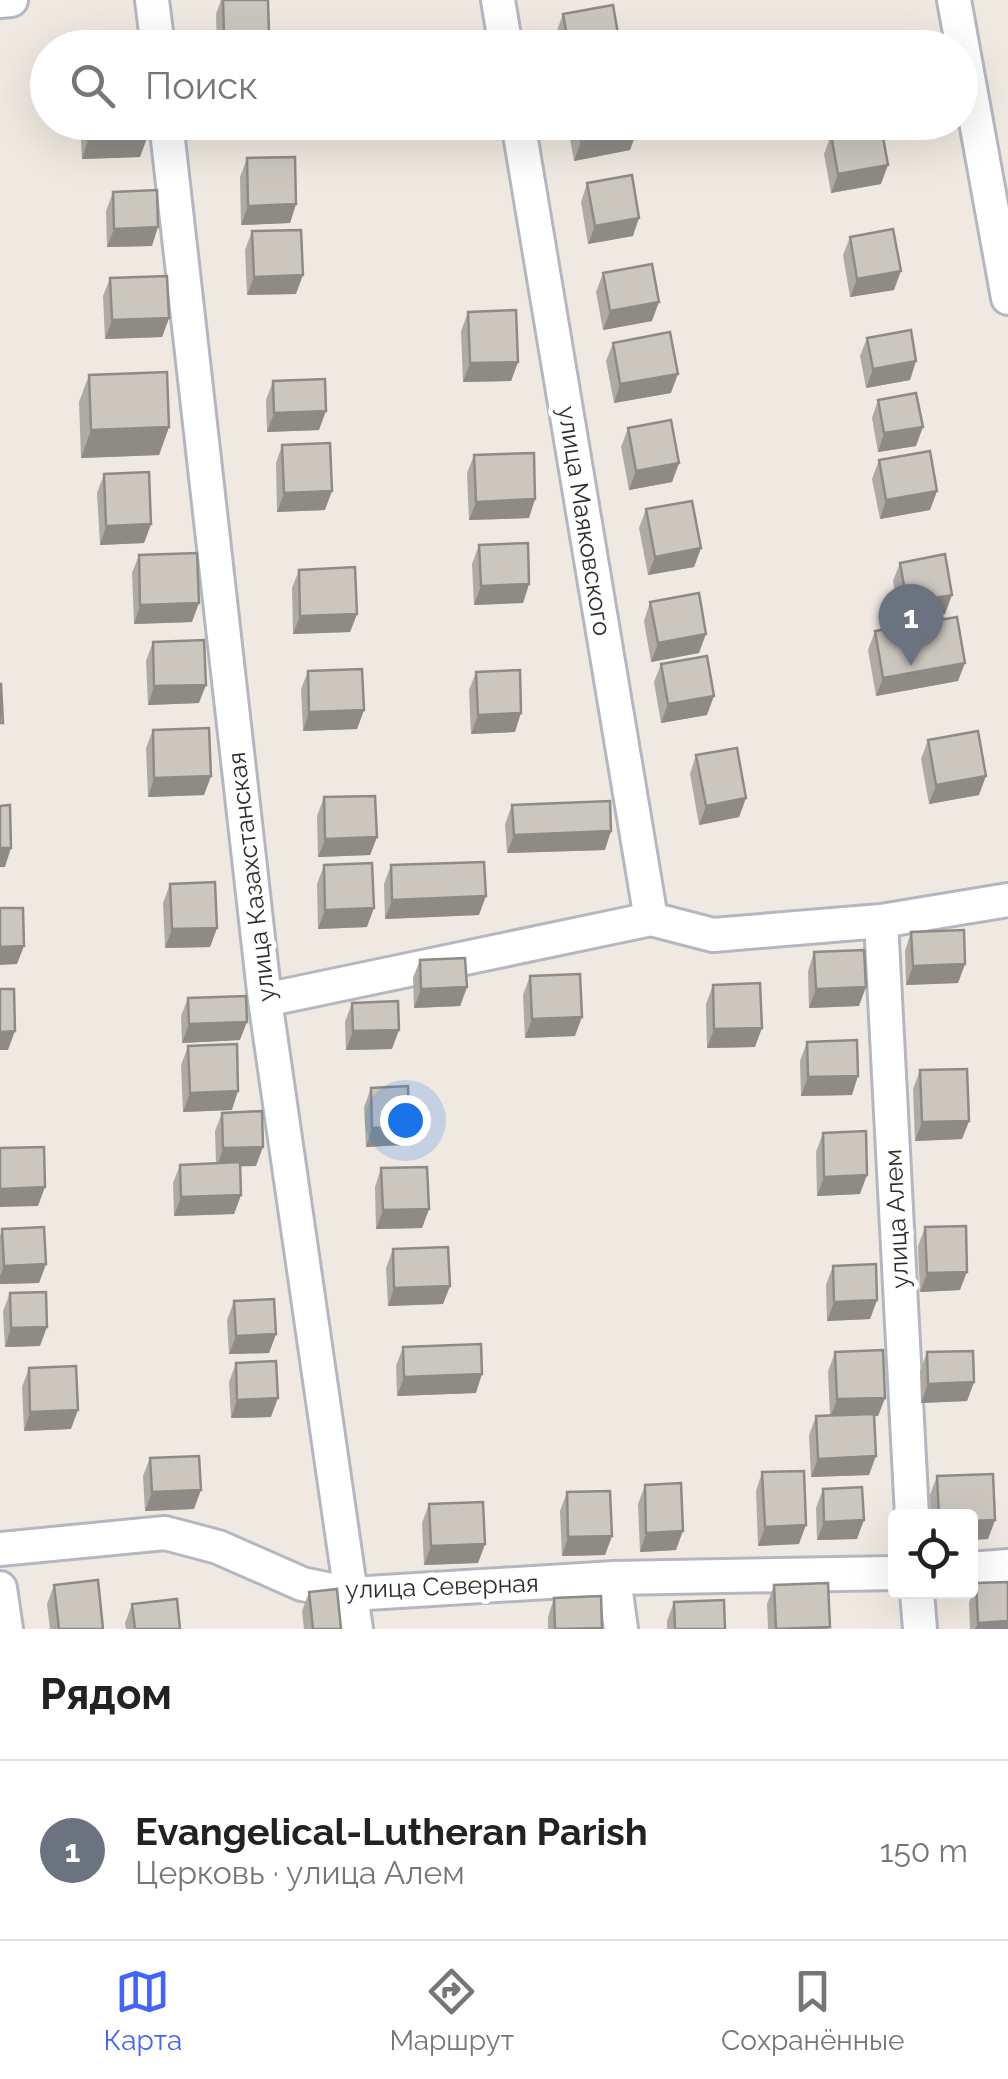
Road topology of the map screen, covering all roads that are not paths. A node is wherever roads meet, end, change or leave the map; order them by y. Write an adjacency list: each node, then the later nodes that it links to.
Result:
1 (11, 0): 5 (street)
2 (152, 0): 6 (street)
3 (498, 0): 7 (street)
4 (954, 0): 8 (street)
5 (0, 2)
6 (156, 30)
7 (503, 30)
8 (959, 30)
9 (978, 132): 12 (street)
10 (168, 140): 16 (street, улица Казахстанская)
11 (521, 140): 14 (street, улица Маяковского)
12 (1008, 298)
13 (1008, 900): 15 (street)
14 (651, 919): 15 (street); 16 (street)
15 (881, 921): 17 (street, улица Алем)
16 (265, 1000): 24 (street, улица Казахстанская)
17 (912, 1509)
18 (0, 1549): 24 (street, улица Северная)
19 (1008, 1566): 20 (street)
20 (978, 1568)
21 (888, 1573): 22 (street, улица Северная)
22 (614, 1578): 24 (street, улица Северная); 28 (street)
23 (0, 1588): 26 (street)
24 (351, 1594): 27 (street, улица Казахстанская)
25 (917, 1599): 29 (street)
26 (6, 1629)
27 (356, 1629)
28 (621, 1629)
29 (920, 1629)

